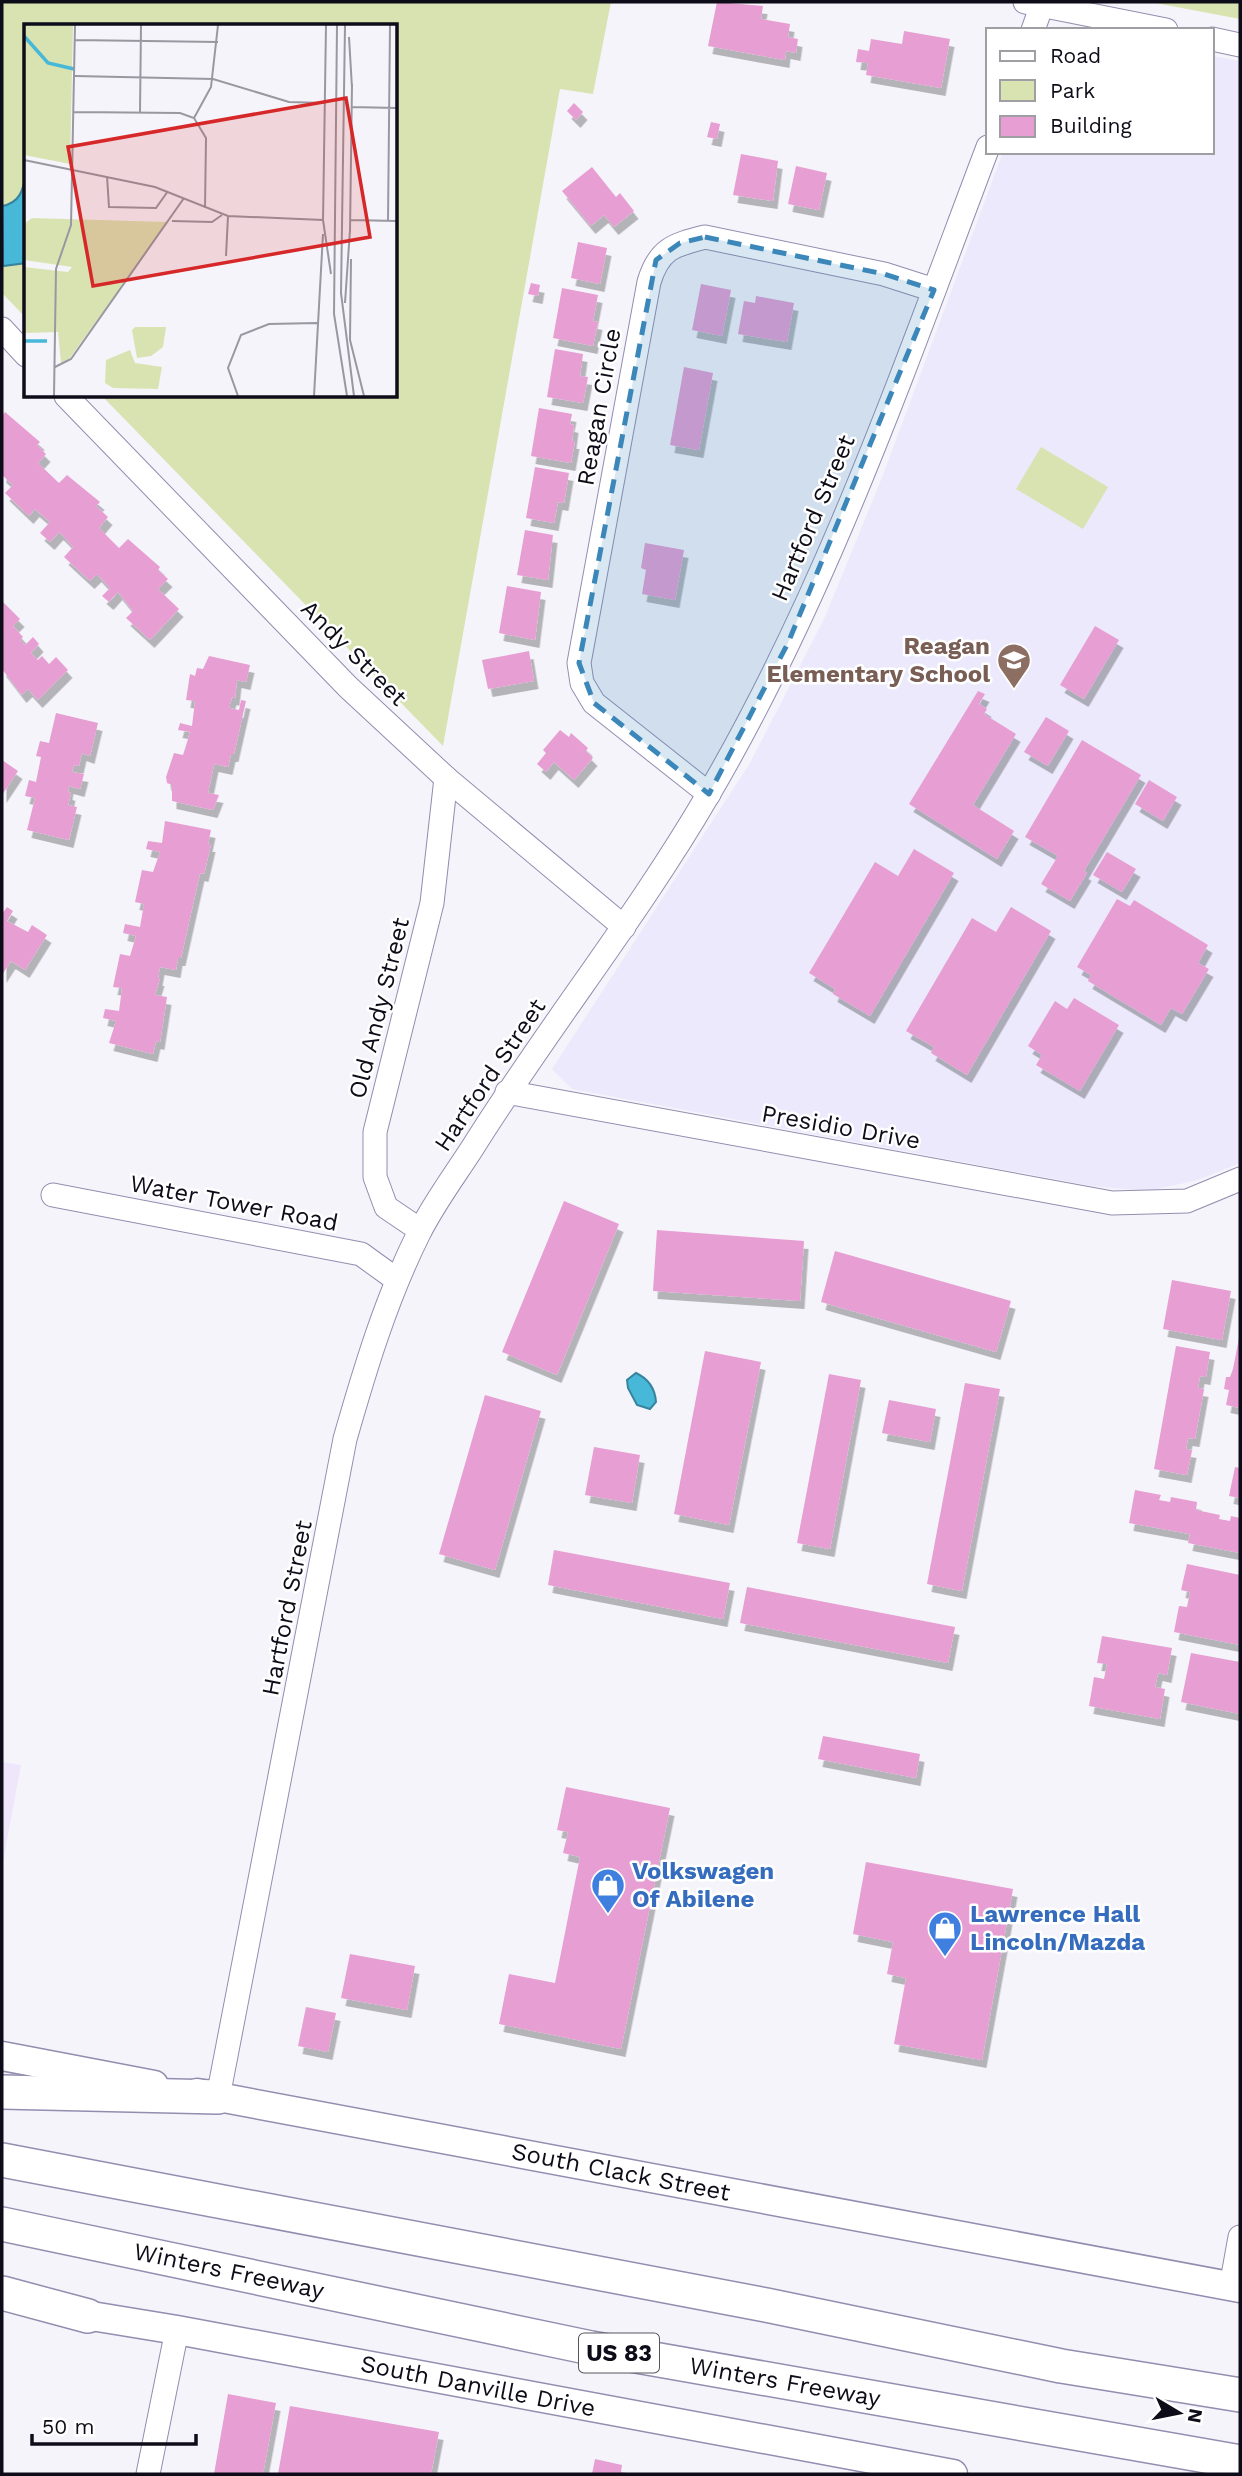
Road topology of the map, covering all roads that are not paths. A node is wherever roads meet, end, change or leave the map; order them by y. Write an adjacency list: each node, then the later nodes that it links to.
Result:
1 (1037, 3): 2 (street); 3 (street)
2 (1033, 28)
3 (1156, 28)
4 (1214, 39): 5 (street)
5 (1240, 45)
6 (986, 152): 7 (street, Hartford Street)
7 (934, 290): 12 (street, Hartford Street); 12 (street, Reagan Circle)
8 (2, 329): 9 (street)
9 (24, 353)
10 (67, 397): 11 (street, Andy Street)
11 (446, 778): 13 (street, Andy Street); 17 (street, Old Andy Street)
12 (709, 794): 13 (street, Hartford Street)
13 (624, 927): 14 (street, Hartford Street)
14 (507, 1092): 15 (street, Presidio Drive); 17 (street, Hartford Street)
15 (1240, 1179)
16 (53, 1195): 18 (street, Water Tower Road)
17 (420, 1230): 18 (street, Hartford Street)
18 (397, 1280): 21 (street, Hartford Street)
19 (2, 2056): 21 (main road, South Clack Street)
20 (2, 2092): 21 (highway)
21 (218, 2097): 25 (main road, South Clack Street)
22 (2, 2160): 30 (highway)
23 (2, 2224): 31 (highway, Winters Freeway / US 83)
24 (1240, 2237): 25 (street)
25 (1236, 2288)
26 (2, 2293): 28 (highway)
27 (2, 2301): 28 (main road, South Danville Drive)
28 (88, 2316): 29 (main road, South Danville Drive)
29 (177, 2330): 32 (street); 33 (main road, South Danville Drive)
30 (1240, 2395)
31 (1240, 2462)
32 (148, 2474)
33 (953, 2474)

